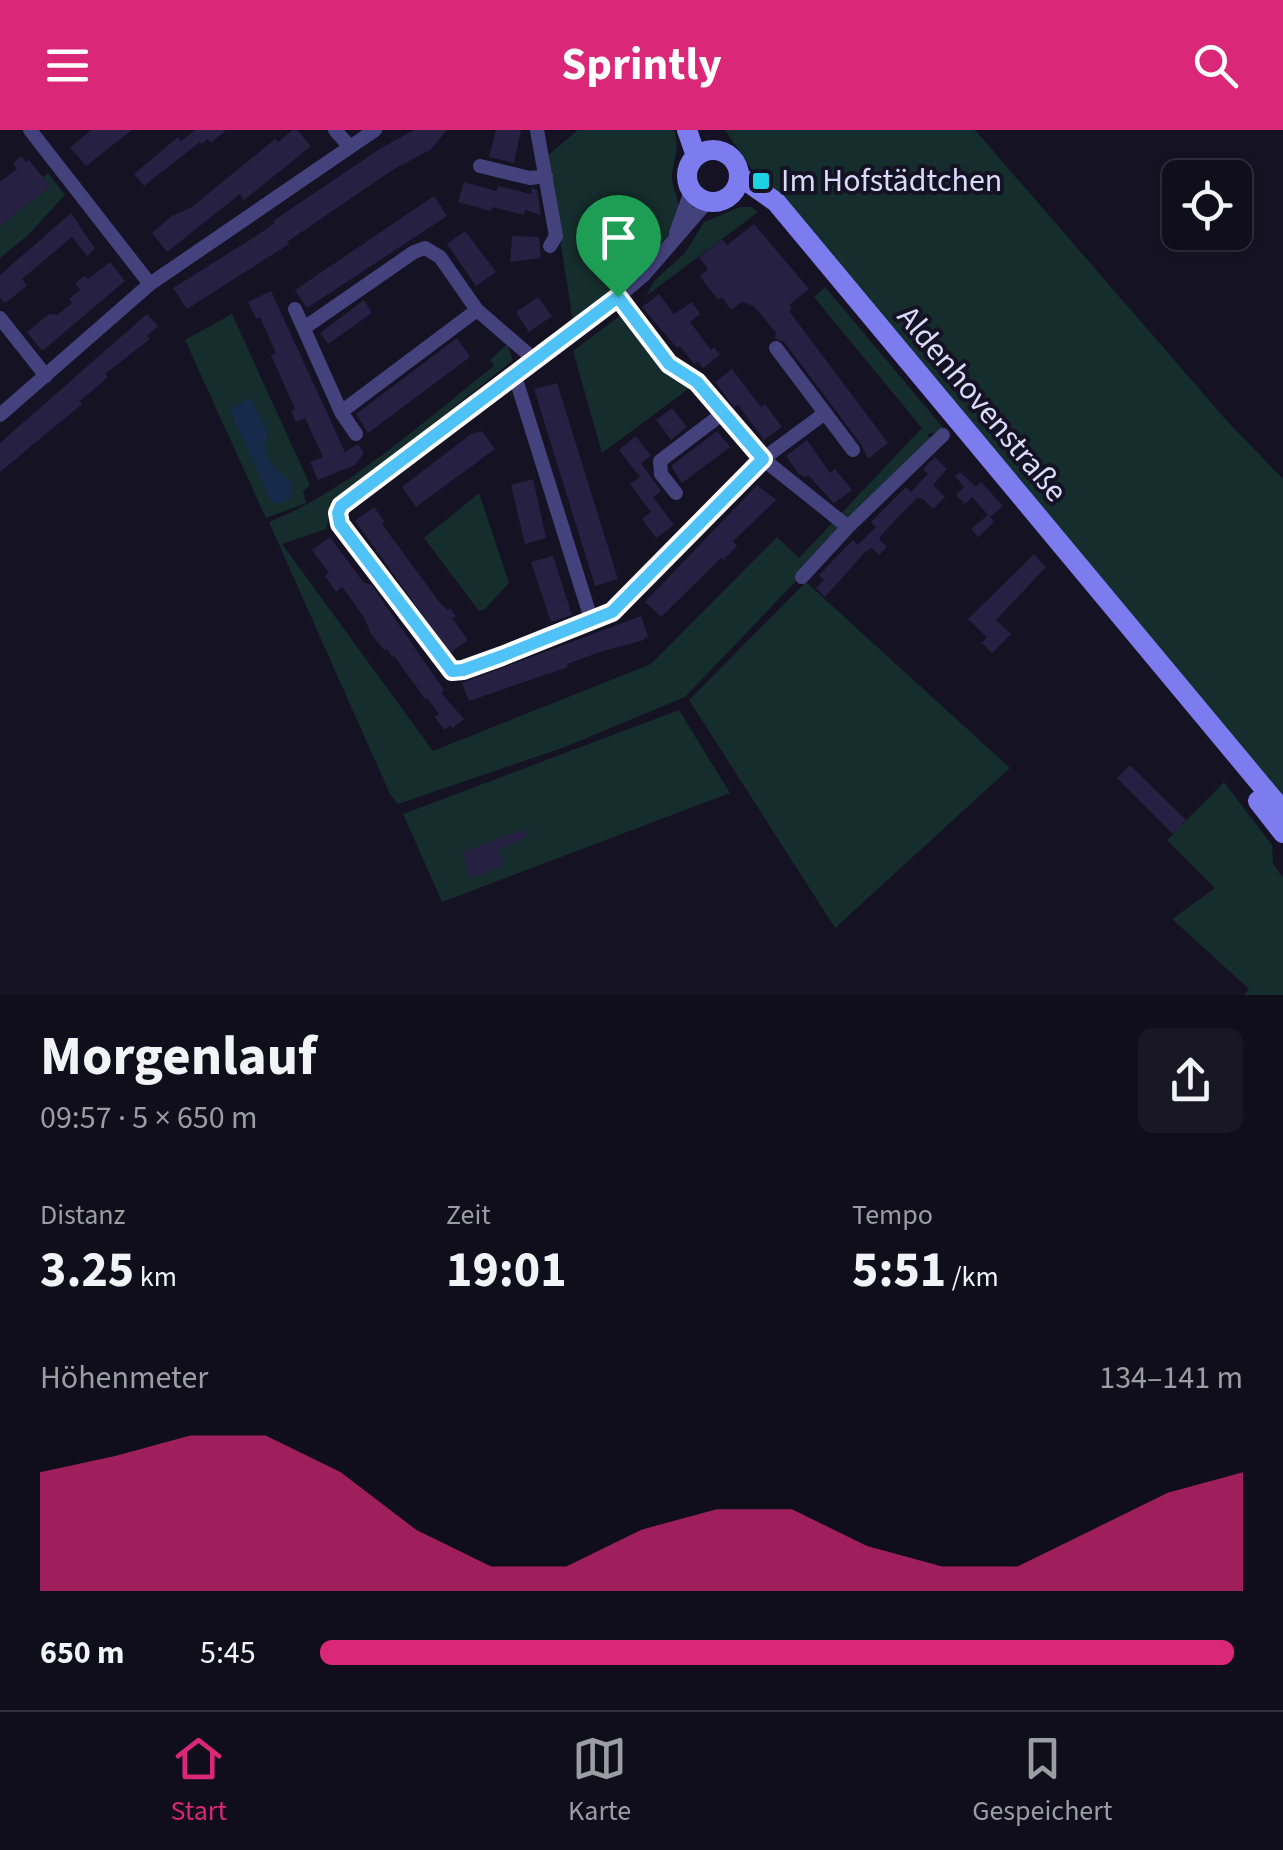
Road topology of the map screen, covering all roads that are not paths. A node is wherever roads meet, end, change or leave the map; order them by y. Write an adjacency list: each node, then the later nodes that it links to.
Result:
1 (30, 130): 14 (street)
2 (335, 130): 7 (street)
3 (375, 130): 7 (street)
4 (537, 130): 10 (street)
5 (687, 130): 8 (street)
6 (698, 130): 8 (street)
7 (350, 148): 14 (street)
8 (702, 153): 11 (street); 12 (street)
9 (480, 166): 10 (street)
10 (546, 176): 13 (street)
11 (735, 185): 12 (street); 36 (street, Aldenhovenstraße)
12 (699, 197): 15 (street)
13 (550, 246)
14 (150, 284): 22 (street)
15 (618, 297): 21 (street); 26 (street)
16 (295, 308): 19 (street)
17 (476, 310): 19 (street); 21 (street); 24 (street)
18 (0, 318): 22 (street)
19 (304, 328): 24 (street)
20 (776, 348): 25 (street)
21 (534, 360): 23 (street)
22 (46, 376): 27 (street)
23 (514, 376): 35 (street); 35 (street)
24 (341, 412): 28 (street)
25 (825, 413): 30 (street); 31 (street)
26 (722, 414): 31 (street); 32 (street)
27 (0, 415)
28 (356, 434)
29 (943, 436): 33 (street)
30 (853, 450)
31 (763, 459): 33 (street); 35 (street)
32 (676, 493)
33 (848, 528): 34 (street)
34 (802, 577)
35 (592, 622)
36 (1128, 627): 37 (street, Aldenhovenstraße); 38 (street, Aldenhovenstraße)
37 (1283, 811)
38 (1283, 833)

